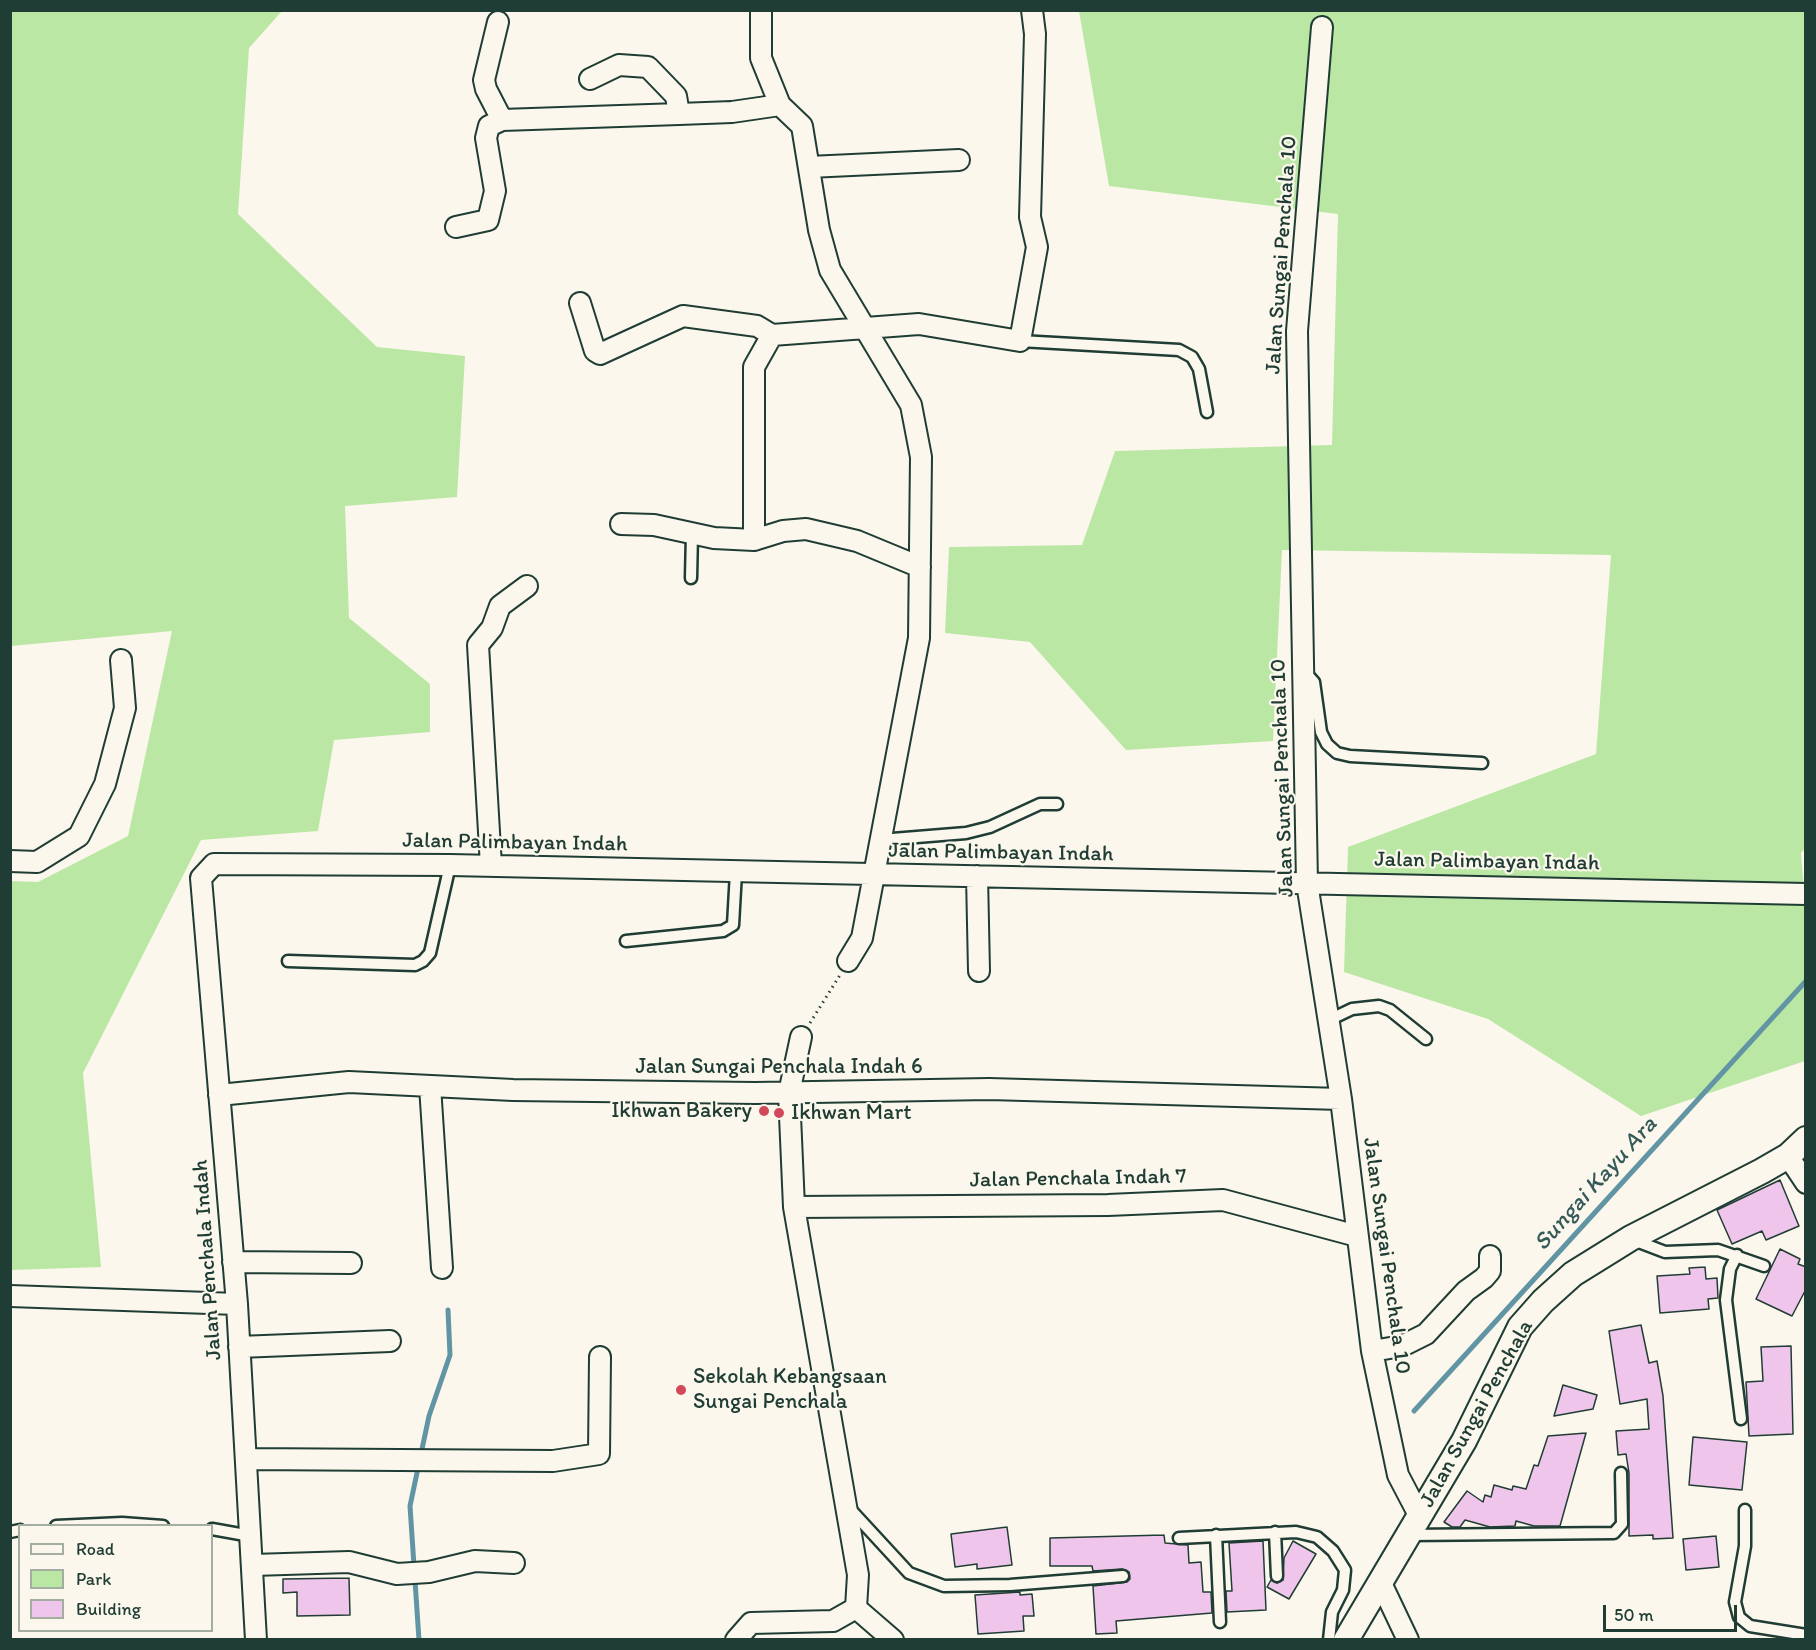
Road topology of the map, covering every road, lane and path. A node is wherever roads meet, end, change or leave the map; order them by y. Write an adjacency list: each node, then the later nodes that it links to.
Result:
1 (761, 10): 6 (street)
2 (1032, 10): 15 (street)
3 (498, 22): 8 (street)
4 (1322, 27): 24 (street, Jalan Sungai Penchala 10)
5 (590, 80): 7 (street)
6 (780, 105): 7 (street); 10 (street)
7 (679, 114): 8 (street)
8 (502, 120): 11 (street)
9 (959, 160): 10 (street)
10 (809, 167): 13 (street)
11 (456, 227)
12 (580, 303): 14 (street)
13 (865, 327): 14 (street); 15 (street); 20 (street)
14 (771, 335): 19 (street)
15 (1020, 341): 16 (lane)
16 (1207, 412)
17 (621, 524): 18 (street)
18 (686, 532): 19 (street); 21 (lane)
19 (754, 540): 20 (street)
20 (920, 567): 27 (street)
21 (692, 578)
22 (527, 586): 30 (street)
23 (121, 660): 28 (street)
24 (1303, 670): 25 (lane); 35 (street, Jalan Sungai Penchala 10)
25 (1482, 763)
26 (1057, 804): 27 (lane)
27 (880, 840): 32 (street)
28 (10, 861)
29 (450, 865): 30 (street, Jalan Palimbayan Indah); 34 (street, Jalan Palimbayan Indah); 39 (lane)
30 (491, 866): 31 (street, Jalan Palimbayan Indah)
31 (736, 872): 32 (street, Jalan Palimbayan Indah); 37 (lane)
32 (874, 875): 33 (street, Jalan Palimbayan Indah); 38 (street)
33 (977, 876): 35 (street, Jalan Palimbayan Indah); 40 (street)
34 (201, 878): 46 (street, Jalan Penchala Indah)
35 (1307, 883): 36 (street, Jalan Palimbayan Indah); 41 (street, Jalan Sungai Penchala 10)
36 (1806, 894)
37 (626, 942)
38 (849, 960): 42 (path)
39 (288, 961)
40 (979, 970)
41 (1329, 1020): 43 (lane); 47 (street, Jalan Sungai Penchala 10)
42 (801, 1037): 45 (street)
43 (1426, 1039)
44 (430, 1086): 45 (street, Jalan Sungai Penchala Indah 6); 46 (street, Jalan Sungai Penchala Indah 6); 59 (street)
45 (789, 1093): 47 (street, Jalan Sungai Penchala Indah 6); 51 (street)
46 (219, 1095): 56 (street, Jalan Penchala Indah)
47 (1341, 1099): 52 (street, Jalan Sungai Penchala 10)
48 (1806, 1139): 49 (street, Jalan Sungai Penchala)
49 (1788, 1156): 50 (street); 53 (street, Jalan Sungai Penchala)
50 (1806, 1183)
51 (794, 1207): 52 (street, Jalan Penchala Indah 7); 69 (street)
52 (1357, 1236): 64 (street, Jalan Sungai Penchala 10)
53 (1631, 1238): 54 (lane); 73 (street, Jalan Sungai Penchala)
54 (1737, 1255): 58 (lane); 66 (lane)
55 (1490, 1256): 64 (street)
56 (233, 1262): 57 (street); 61 (street, Jalan Penchala Indah)
57 (351, 1263)
58 (1764, 1266)
59 (442, 1268)
60 (10, 1296): 61 (street)
61 (237, 1304): 63 (street, Jalan Penchala Indah)
62 (390, 1341): 63 (street)
63 (239, 1347): 67 (street, Jalan Penchala Indah)
64 (1372, 1351): 73 (street, Jalan Sungai Penchala 10)
65 (600, 1358): 67 (street)
66 (1741, 1419)
67 (246, 1459): 77 (street, Jalan Penchala Indah)
68 (1621, 1473): 73 (lane)
69 (846, 1504): 81 (lane); 84 (street)
70 (1745, 1510): 86 (lane)
71 (100, 1524): 72 (lane)
72 (136, 1524)
73 (1415, 1526): 83 (street, Jalan Sungai Penchala)
74 (213, 1528): 77 (lane)
75 (1275, 1532): 76 (lane); 82 (lane); 90 (lane)
76 (1216, 1535): 78 (lane); 85 (lane)
77 (251, 1536): 80 (street, Jalan Penchala Indah)
78 (1179, 1538)
79 (514, 1563): 80 (street)
80 (253, 1565): 87 (street, Jalan Penchala Indah)
81 (1123, 1576)
82 (1277, 1576)
83 (1380, 1581): 91 (street, Jalan Sungai Penchala); 92 (street)
84 (856, 1608): 88 (street); 89 (street)
85 (1220, 1622)
86 (1806, 1635)
87 (256, 1640)
88 (736, 1640)
89 (893, 1640)
90 (1329, 1640)
91 (1346, 1640)
92 (1408, 1640)

